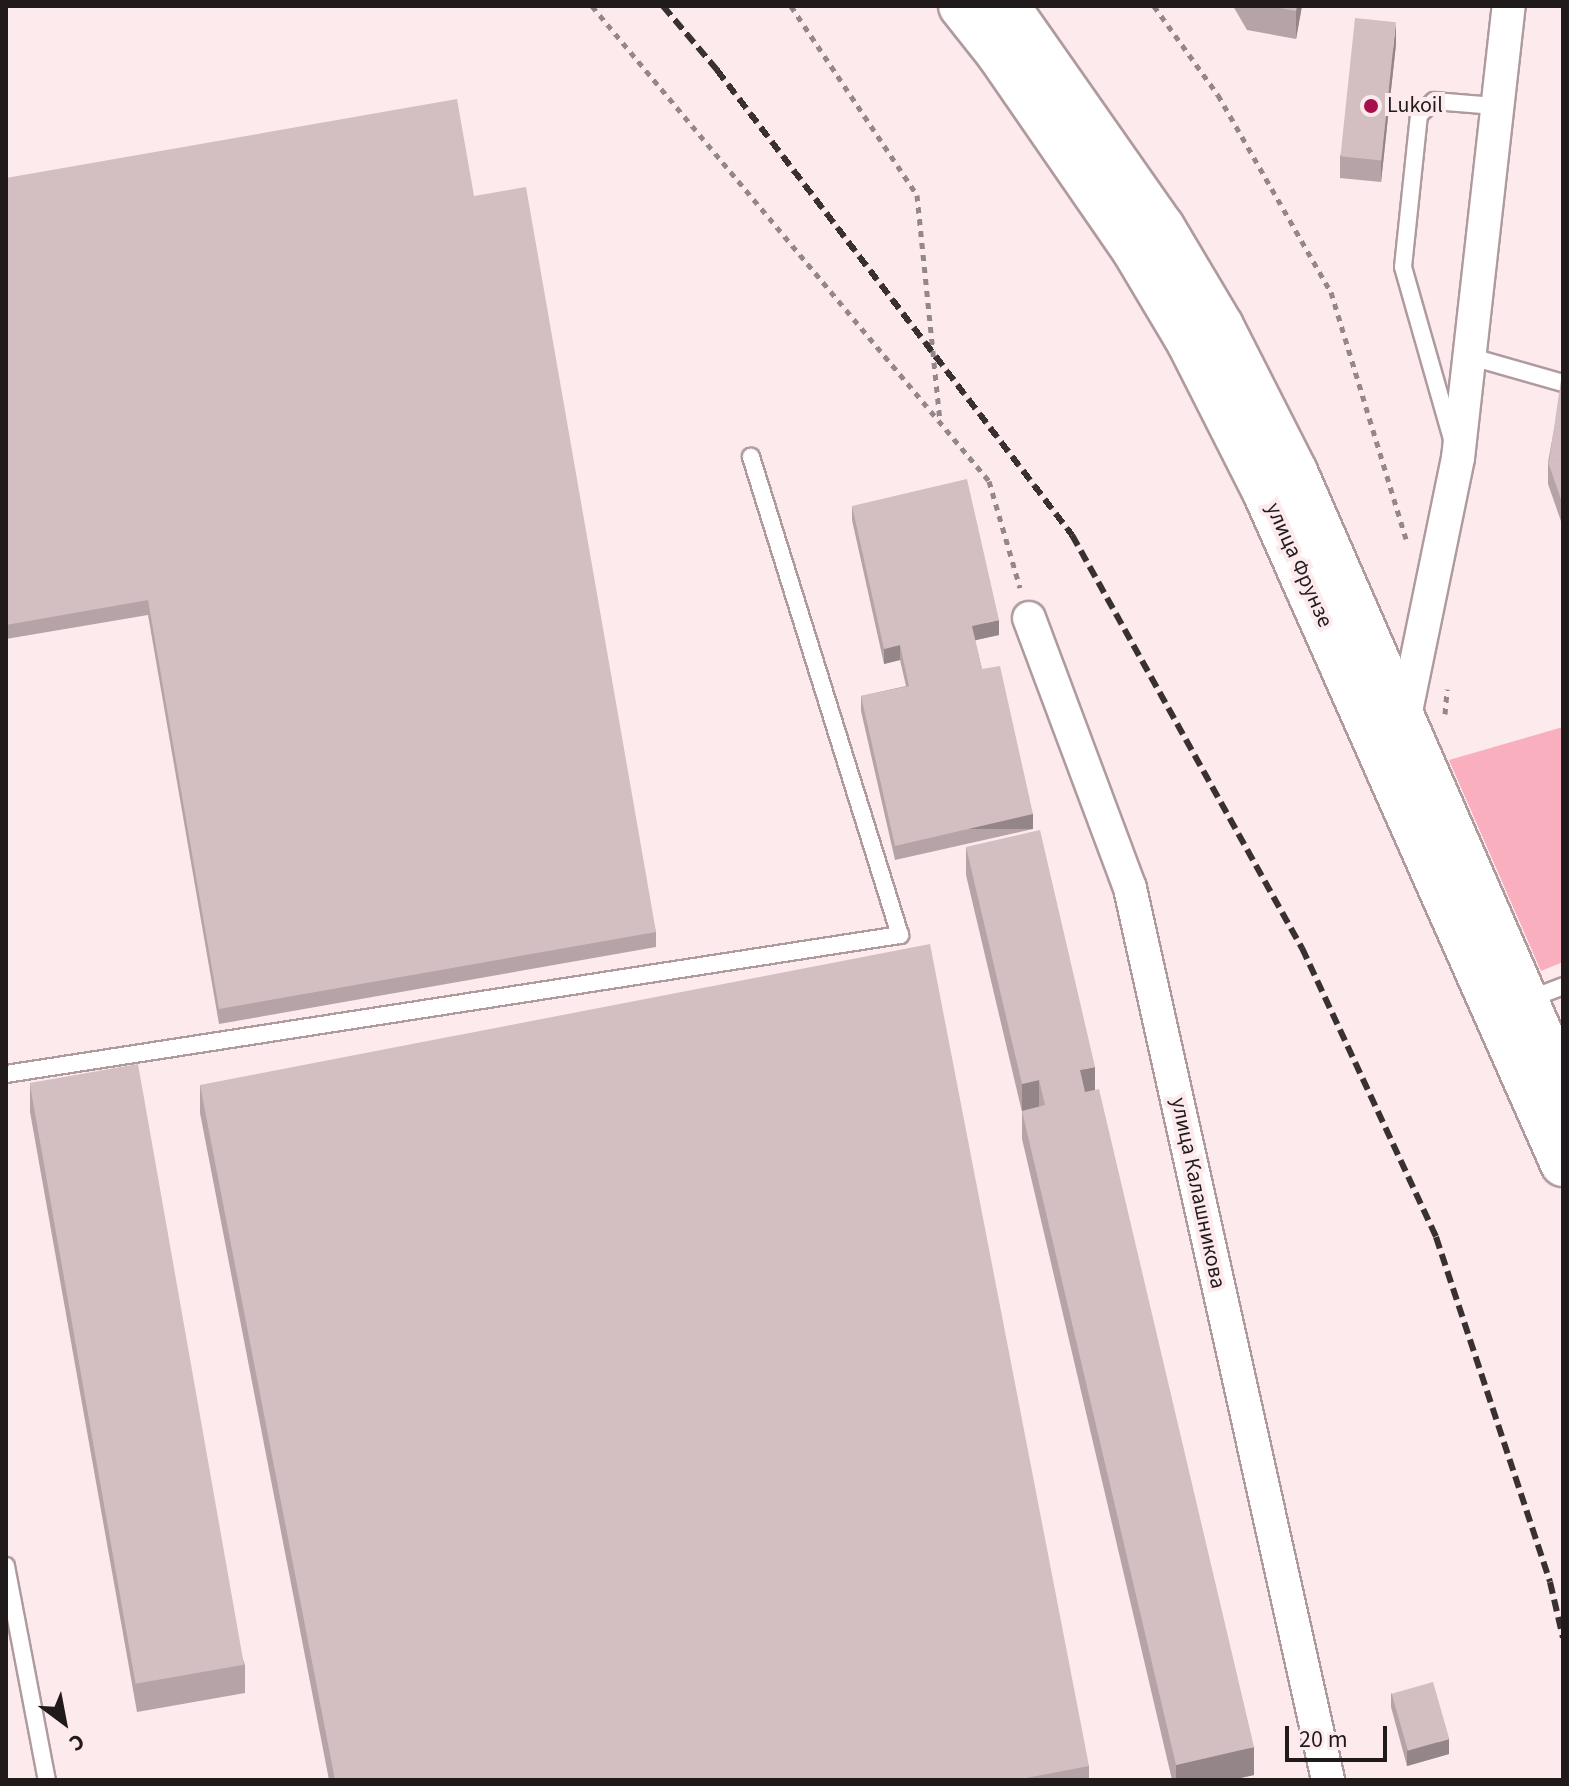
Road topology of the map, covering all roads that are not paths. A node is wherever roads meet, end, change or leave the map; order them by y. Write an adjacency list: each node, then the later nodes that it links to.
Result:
1 (961, 6): 10 (highway, улица Фрунзе)
2 (1007, 6): 10 (highway, улица Фрунзе)
3 (1509, 6): 4 (street)
4 (1495, 106): 5 (street); 8 (lane)
5 (1468, 356): 6 (lane); 8 (street)
6 (1563, 383)
7 (751, 457): 12 (lane)
8 (1458, 458): 10 (street)
9 (1029, 618): 17 (street, улица Калашникова)
10 (1390, 728): 11 (highway, улица Фрунзе); 14 (highway, улица Фрунзе)
11 (1544, 993): 13 (highway, улица Фрунзе)
12 (6, 1074)
13 (1563, 1086)
14 (1563, 1164)
15 (6, 1566): 16 (lane)
16 (47, 1780)
17 (1328, 1780)

